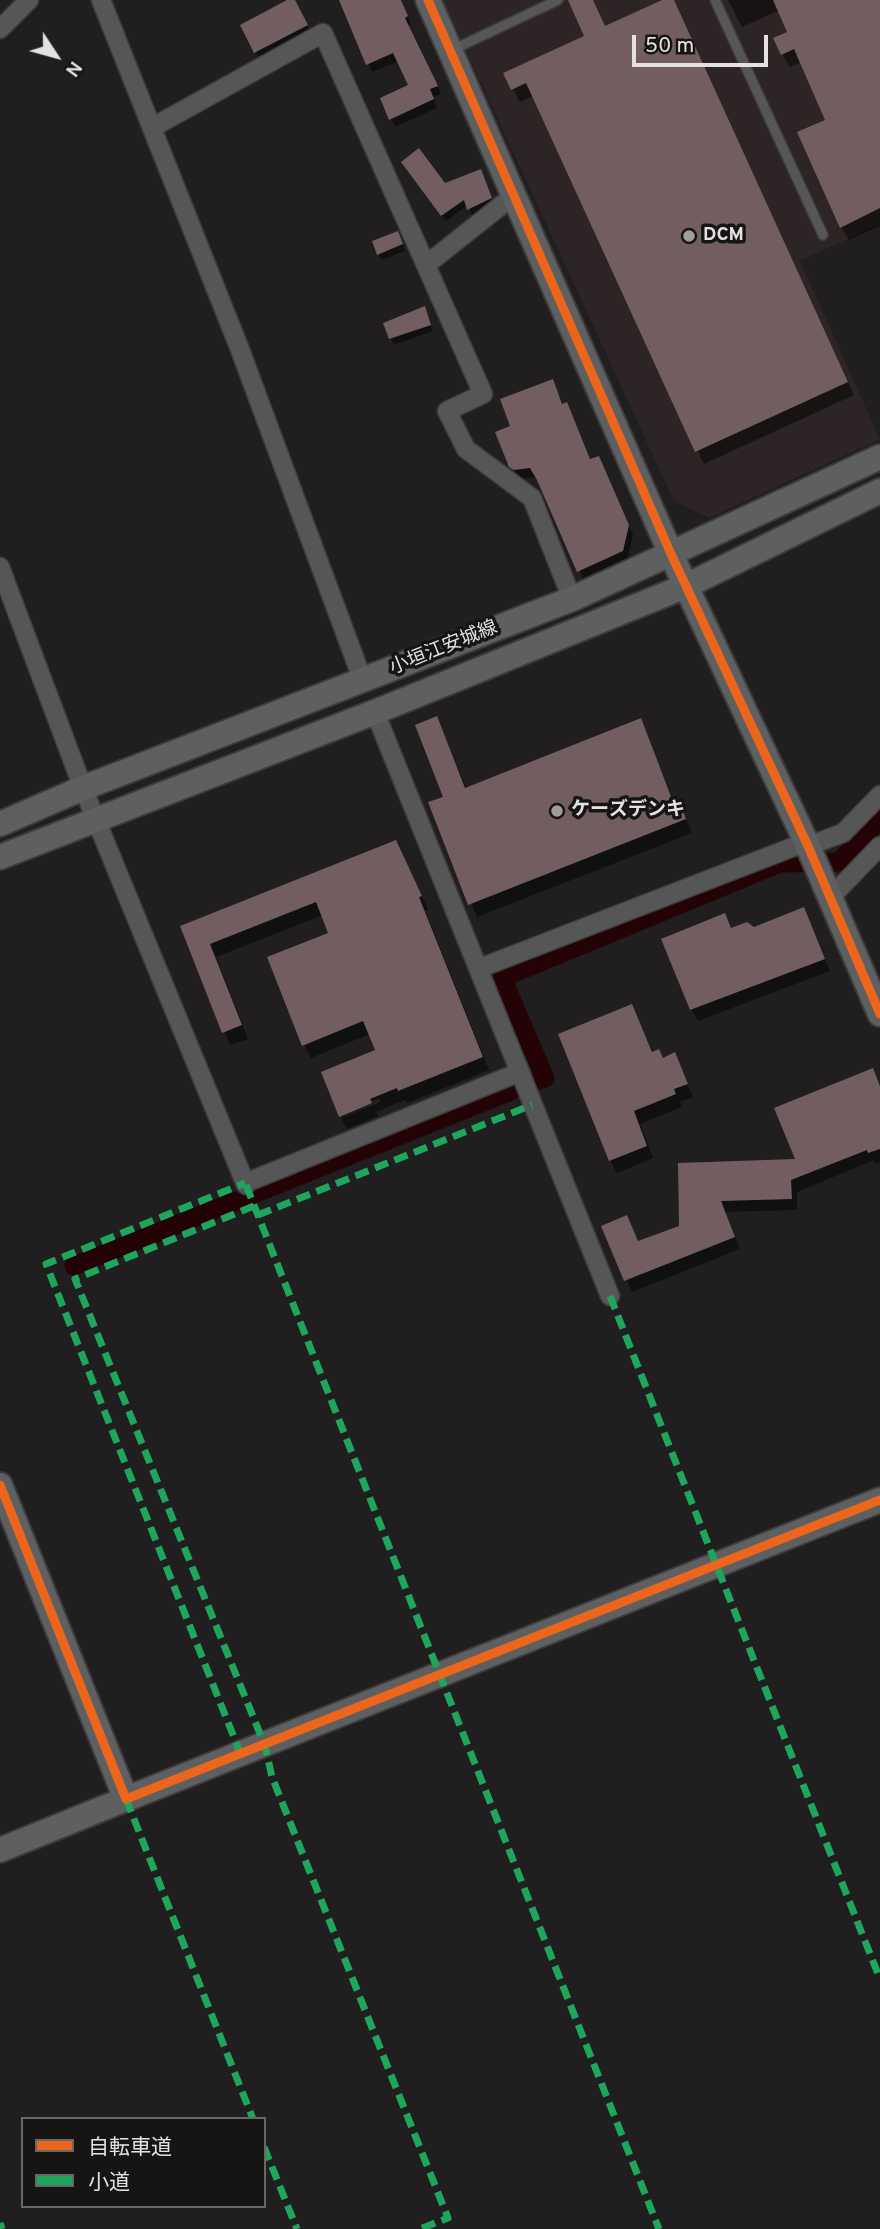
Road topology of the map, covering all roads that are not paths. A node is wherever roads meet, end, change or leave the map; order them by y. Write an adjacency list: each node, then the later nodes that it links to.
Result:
1 (29, 0): 6 (street)
2 (102, 0): 8 (street)
3 (428, 0): 7 (street)
4 (558, 0): 7 (lane)
5 (715, 0): 10 (lane)
6 (0, 29)
7 (451, 50): 9 (street)
8 (153, 127): 11 (street); 18 (street)
9 (513, 196): 11 (street); 14 (street)
10 (822, 236)
11 (426, 265): 17 (street)
12 (880, 457): 14 (street, 小垣江安城線)
13 (880, 491): 16 (street, 小垣江安城線)
14 (671, 554): 16 (street); 17 (street, 小垣江安城線)
15 (0, 567): 20 (street)
16 (687, 586): 19 (street, 小垣江安城線); 24 (street)
17 (572, 598): 18 (street, 小垣江安城線)
18 (363, 681): 20 (street, 小垣江安城線)
19 (376, 712): 22 (street, 小垣江安城線); 28 (street)
20 (83, 788): 22 (street); 23 (street, 小垣江安城線)
21 (880, 795): 24 (street)
22 (96, 819): 26 (street, 小垣江安城線); 30 (street)
23 (0, 824)
24 (808, 845): 27 (street); 28 (street)
25 (880, 846): 27 (street)
26 (0, 857)
27 (831, 896): 29 (street)
28 (480, 968): 30 (street)
29 (880, 1014)
30 (520, 1072): 31 (street)
31 (610, 1296)
32 (0, 1485): 34 (street)
33 (880, 1500): 34 (street)
34 (126, 1799): 35 (street)
35 (0, 1850)

